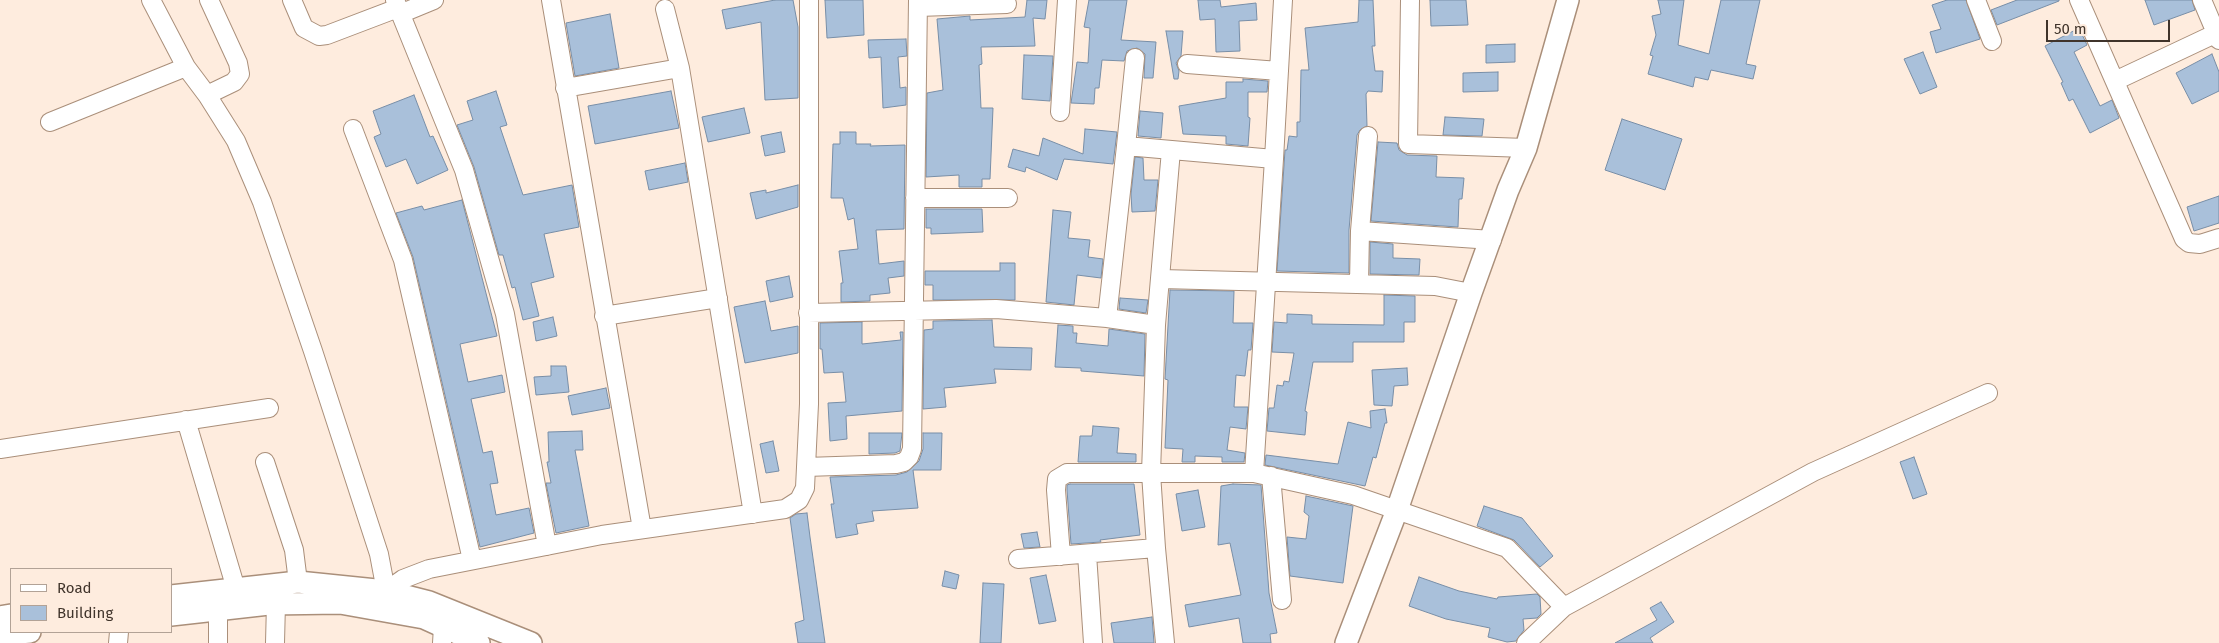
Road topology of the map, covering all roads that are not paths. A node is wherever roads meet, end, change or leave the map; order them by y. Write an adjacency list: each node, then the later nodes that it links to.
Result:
1 (151, 0): 22 (street)
2 (209, 0): 27 (street)
3 (292, 0): 16 (street)
4 (434, 0): 16 (street)
5 (551, 0): 26 (street)
6 (808, 0): 47 (street)
7 (1067, 0): 28 (street)
8 (1283, 0): 24 (street)
9 (1410, 0): 33 (street)
10 (1568, 0): 33 (main road)
11 (1976, 0): 19 (street)
12 (2079, 0): 25 (street)
13 (2202, 0): 18 (street)
14 (918, 4): 15 (street); 36 (street)
15 (1007, 4)
16 (398, 7): 62 (street)
17 (666, 9): 23 (street)
18 (2218, 36): 25 (street)
19 (1992, 41)
20 (1135, 58): 32 (street)
21 (1187, 64): 24 (street)
22 (186, 67): 27 (street); 29 (street)
23 (680, 68): 26 (street); 45 (street)
24 (1279, 71): 35 (street)
25 (2115, 81): 39 (street)
26 (565, 88): 48 (street)
27 (207, 95): 72 (street)
28 (1060, 112)
29 (50, 122)
30 (353, 129): 67 (street)
31 (1368, 136): 38 (street)
32 (1126, 146): 34 (street); 49 (street)
33 (1526, 148): 40 (main road)
34 (1171, 150): 35 (street); 41 (street)
35 (1274, 159): 42 (street)
36 (915, 198): 37 (street); 46 (street)
37 (1008, 198)
38 (1360, 231): 40 (street); 43 (street)
39 (2219, 238)
40 (1492, 240): 44 (main road)
41 (1161, 279): 42 (street); 50 (street)
42 (1266, 282): 43 (street); 58 (street)
43 (1359, 284): 44 (street)
44 (1471, 293): 59 (main road)
45 (718, 298): 48 (street); 60 (street)
46 (913, 311): 47 (street); 49 (street); 56 (street)
47 (808, 313): 56 (street)
48 (604, 316): 61 (street)
49 (1107, 318): 50 (street)
50 (1156, 325): 57 (street)
51 (1988, 394): 74 (street)
52 (269, 408): 53 (street)
53 (186, 420): 54 (street); 69 (street)
54 (0, 449)
55 (265, 462): 68 (street)
56 (806, 467): 60 (street)
57 (1151, 473): 58 (street); 63 (street); 65 (street)
58 (1262, 474): 59 (street); 71 (street)
59 (1397, 510): 74 (street); 86 (main road)
60 (753, 514): 61 (street)
61 (642, 529): 62 (street)
62 (547, 546): 67 (street)
63 (1156, 548): 64 (street); 85 (street)
64 (1087, 554): 65 (street); 84 (street)
65 (1061, 556): 66 (street)
66 (1018, 559)
67 (472, 560): 72 (street)
68 (298, 582): 69 (main road); 72 (main road)
69 (236, 589): 70 (main road)
70 (172, 596)
71 (1282, 600)
72 (383, 601): 73 (main road); 79 (main road); 83 (main road)
73 (276, 604): 75 (main road); 81 (street)
74 (1564, 607): 87 (street)
75 (218, 610): 76 (main road); 80 (street)
76 (172, 615)
77 (20, 633): 78 (main road)
78 (0, 635)
79 (442, 635): 82 (main road)
80 (218, 643)
81 (275, 643)
82 (479, 643)
83 (531, 643)
84 (1093, 643)
85 (1165, 643)
86 (1346, 643)
87 (1526, 643)

